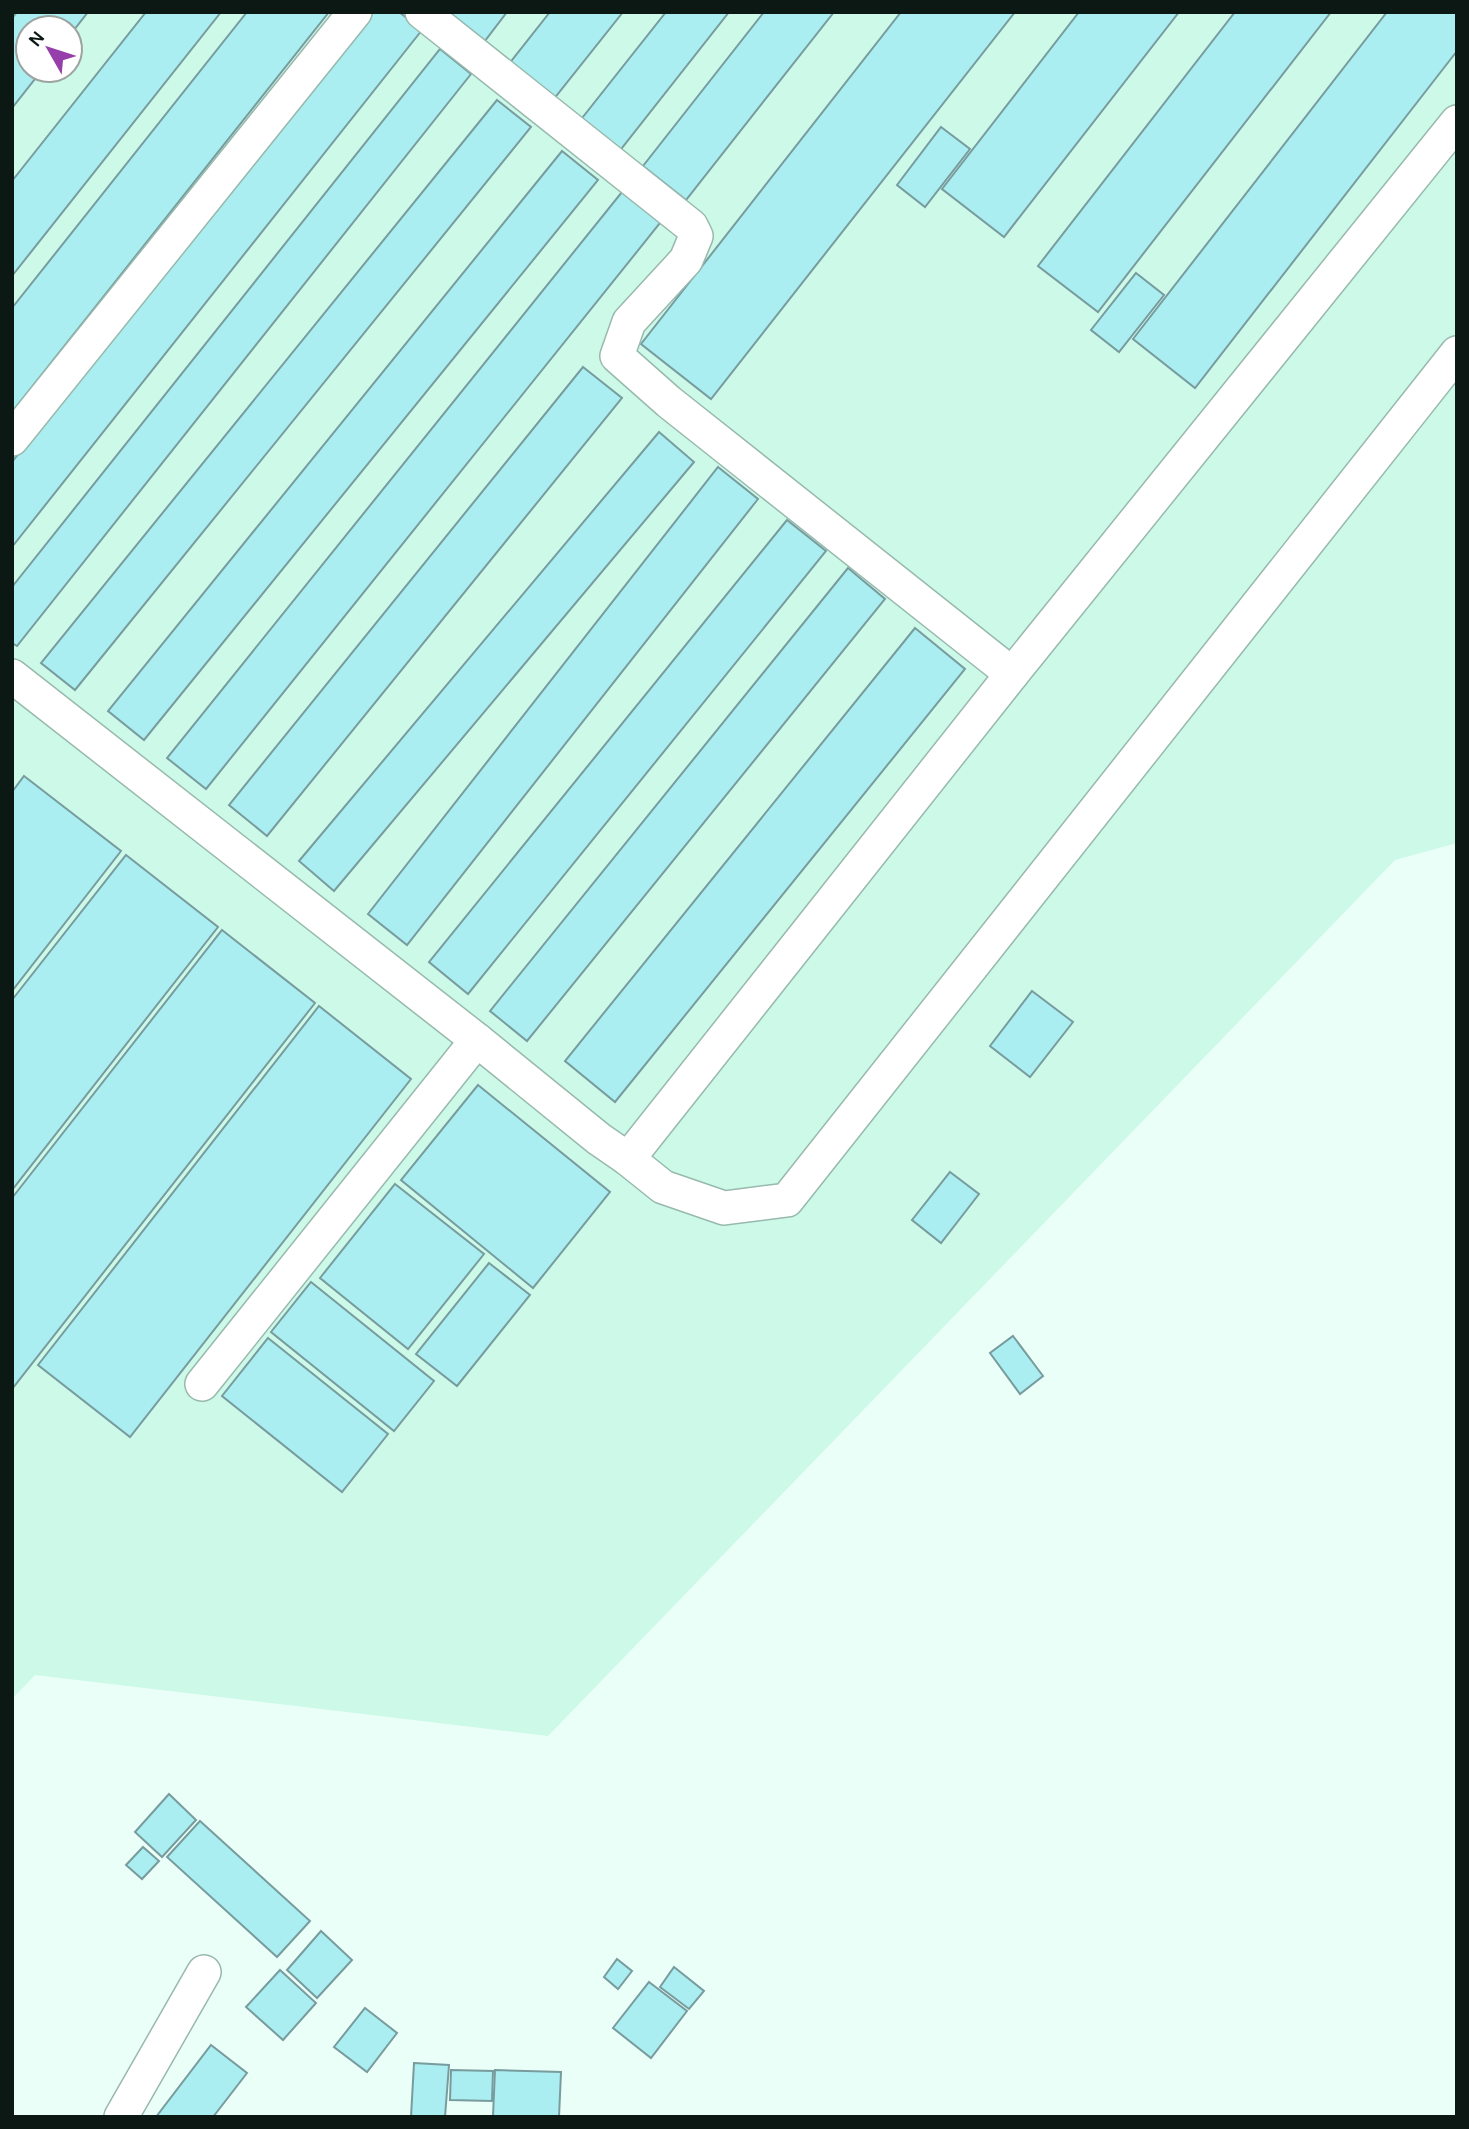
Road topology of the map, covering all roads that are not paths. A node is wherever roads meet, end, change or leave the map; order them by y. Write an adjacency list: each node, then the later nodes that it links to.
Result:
1 (355, 12): 5 (lane)
2 (422, 12): 6 (lane)
3 (1457, 122): 6 (lane)
4 (1457, 353): 9 (lane)
5 (12, 439)
6 (1012, 674): 9 (lane)
7 (12, 676): 8 (lane)
8 (477, 1040): 9 (lane); 10 (lane)
9 (628, 1159)
10 (202, 1384)
11 (204, 1972): 12 (lane)
12 (121, 2117)

